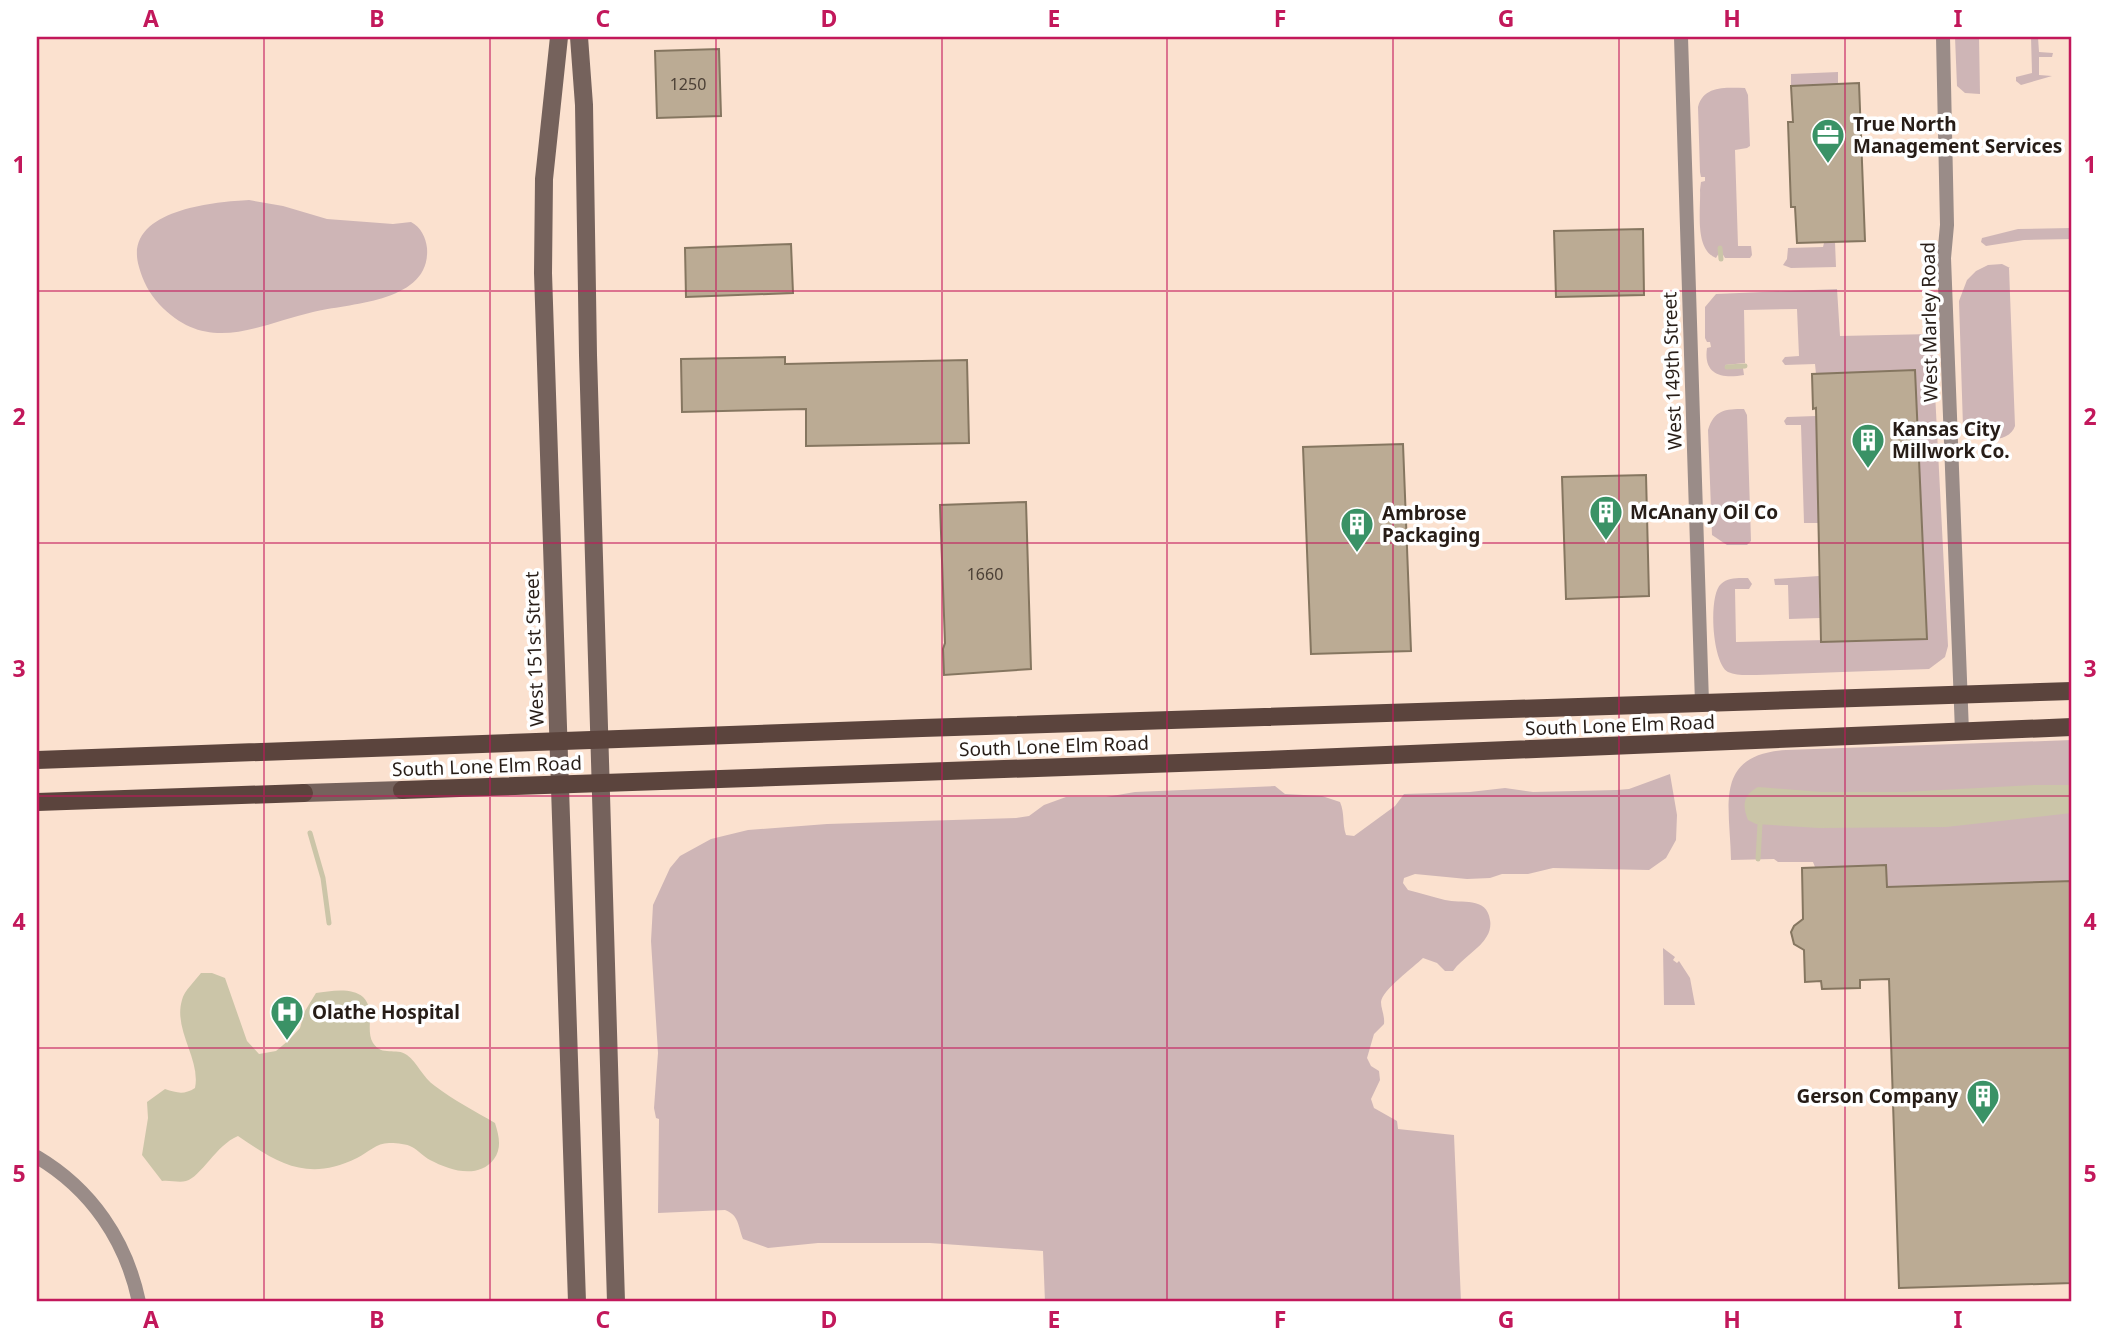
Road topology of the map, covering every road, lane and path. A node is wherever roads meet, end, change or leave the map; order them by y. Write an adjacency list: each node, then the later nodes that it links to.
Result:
1 (559, 37): 11 (street, West 151st Street)
2 (579, 37): 10 (street)
3 (1681, 37): 7 (street, West 149th Street)
4 (1943, 37): 6 (street, West Marley Road)
5 (2072, 691): 6 (main road, South Lone Elm Road)
6 (1962, 695): 7 (main road, South Lone Elm Road); 9 (street, West Marley Road)
7 (1702, 703): 10 (main road, South Lone Elm Road)
8 (2072, 727): 9 (main road, South Lone Elm Road)
9 (1962, 732): 13 (main road, South Lone Elm Road)
10 (600, 739): 11 (main road, South Lone Elm Road); 13 (street)
11 (558, 741): 12 (main road, South Lone Elm Road); 14 (street, West 151st Street)
12 (37, 760)
13 (602, 784): 14 (main road, South Lone Elm Road); 21 (street)
14 (558, 785): 15 (main road, South Lone Elm Road); 20 (street, West 151st Street)
15 (402, 790): 16 (street, South Lone Elm Road)
16 (304, 793): 17 (main road, South Lone Elm Road)
17 (37, 802)
18 (37, 1157): 19 (street)
19 (139, 1302)
20 (577, 1302)
21 (616, 1302)

